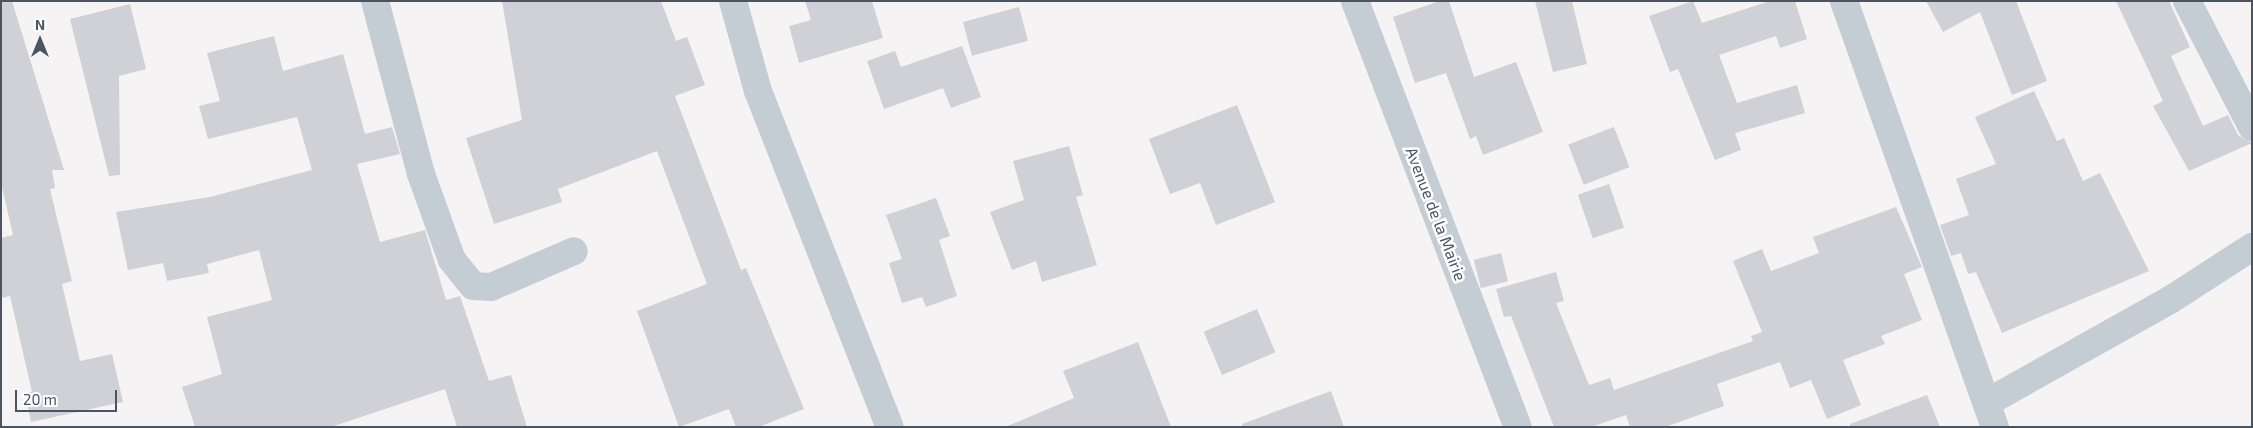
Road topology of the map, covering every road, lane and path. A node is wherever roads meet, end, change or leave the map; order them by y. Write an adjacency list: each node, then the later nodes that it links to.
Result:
1 (375, 1): 8 (street)
2 (733, 1): 10 (street)
3 (1355, 1): 11 (street, Avenue de la Mairie)
4 (1844, 1): 9 (street)
5 (2187, 1): 6 (street)
6 (2252, 127)
7 (2252, 247): 9 (street)
8 (574, 251)
9 (1991, 414)
10 (890, 427)
11 (1518, 427)

